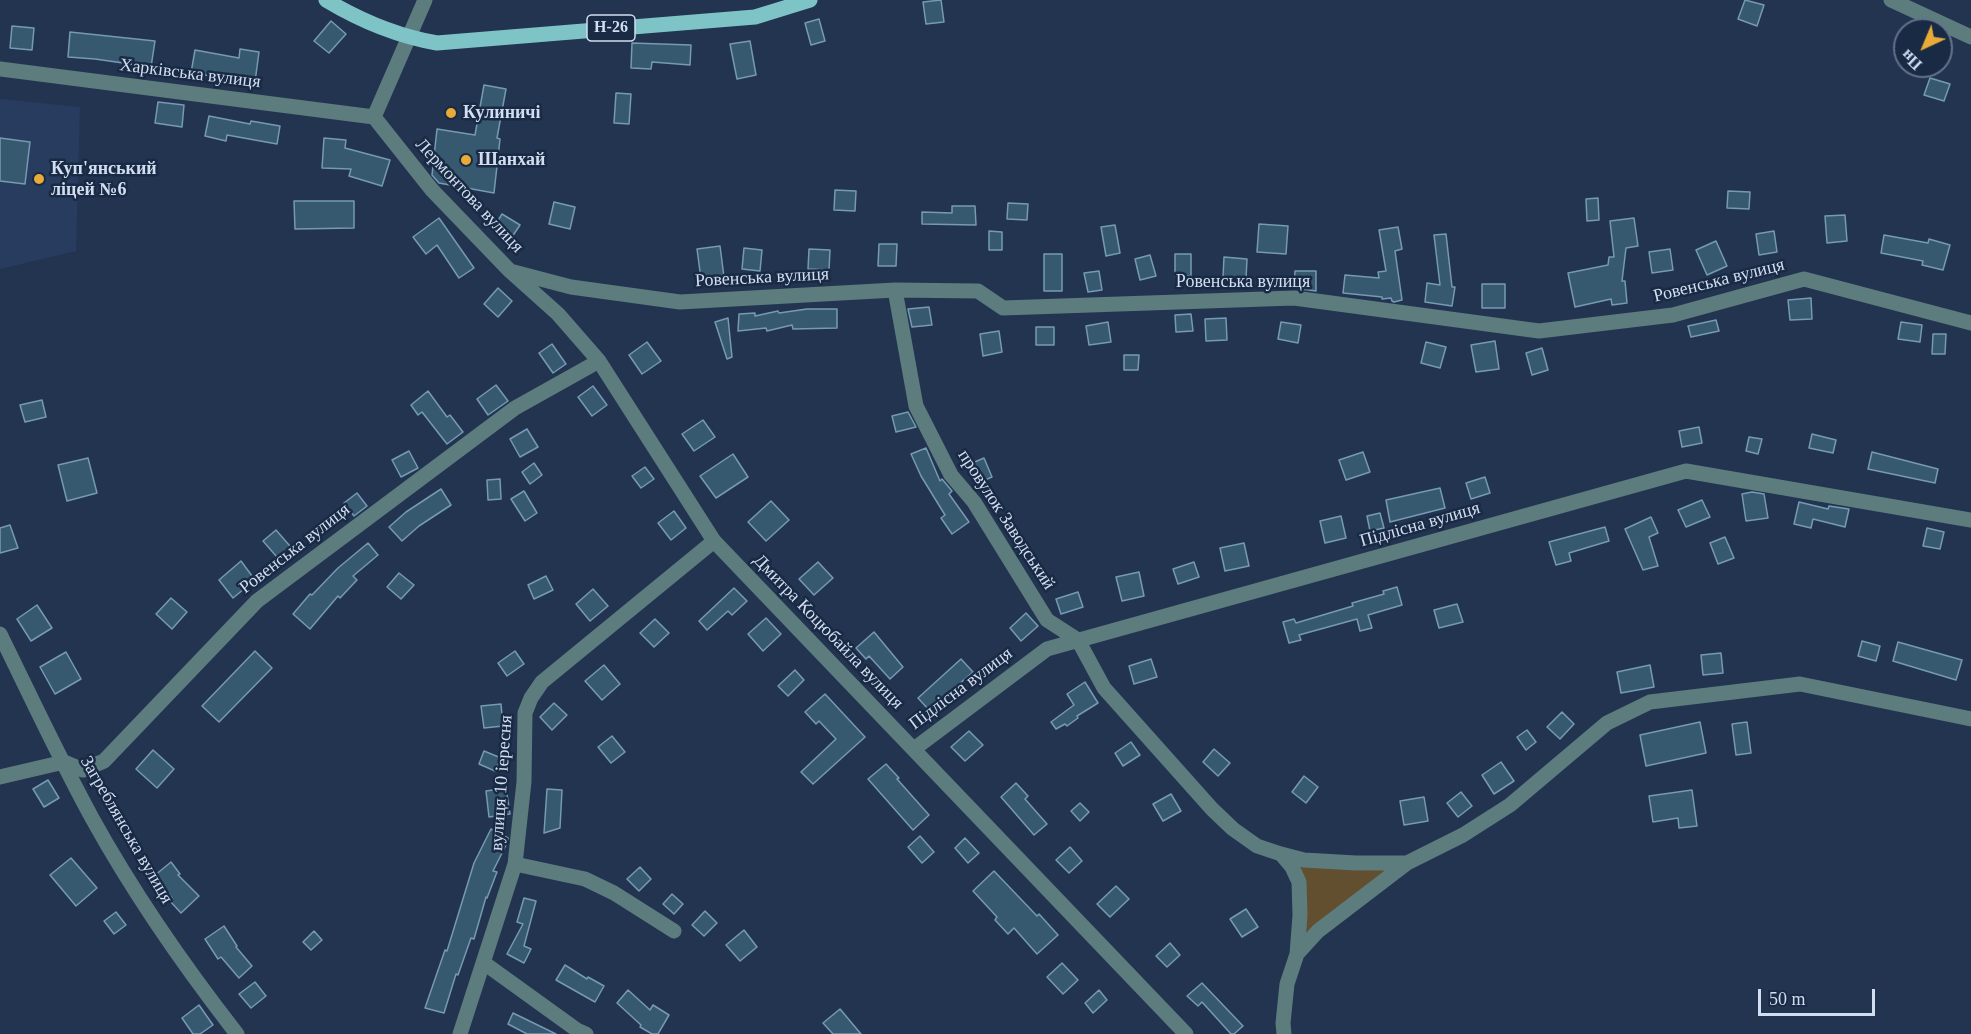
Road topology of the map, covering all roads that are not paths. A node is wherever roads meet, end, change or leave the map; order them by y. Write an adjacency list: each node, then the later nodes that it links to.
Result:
1 (326, 0): 6 (main road, Н-26)
2 (425, 0): 6 (street)
3 (810, 0): 6 (main road, Н-26)
4 (1891, 0): 5 (street)
5 (1971, 37)
6 (410, 38): 8 (street)
7 (0, 69): 8 (street, Харківська вулиця)
8 (374, 117): 9 (street, Лермонтова вулиця)
9 (510, 271): 10 (street, Ровенська вулиця); 12 (street, Лермонтова вулиця)
10 (895, 290): 11 (street, Ровенська вулиця); 16 (street, провулок Заводський)
11 (1971, 323)
12 (599, 361): 14 (street, Дмитра Коцюбайла вулиця); 19 (street, Ровенська вулиця)
13 (1971, 520): 16 (street, Підлісна вулиця)
14 (714, 541): 18 (street, Дмитра Коцюбайла вулиця); 23 (street, вулиця 10 іересня)
15 (0, 634): 19 (street, Загреблянська вулиця)
16 (1078, 640): 18 (street, Підлісна вулиця); 21 (street, провулок Заводський)
17 (1971, 718): 22 (street)
18 (914, 749): 30 (street, Дмитра Коцюбайла вулиця)
19 (64, 762): 20 (street, Ровенська вулиця); 27 (street, Загреблянська вулиця)
20 (0, 777)
21 (1281, 854): 22 (street, провулок Заводський); 25 (street)
22 (1407, 863): 25 (street)
23 (515, 864): 24 (street); 26 (street, вулиця 10 іересня)
24 (674, 931)
25 (1297, 954): 31 (street)
26 (484, 963): 28 (street, вулиця 10 іересня); 29 (street)
27 (237, 1034)
28 (460, 1034)
29 (586, 1034)
30 (1186, 1034)
31 (1284, 1034)

